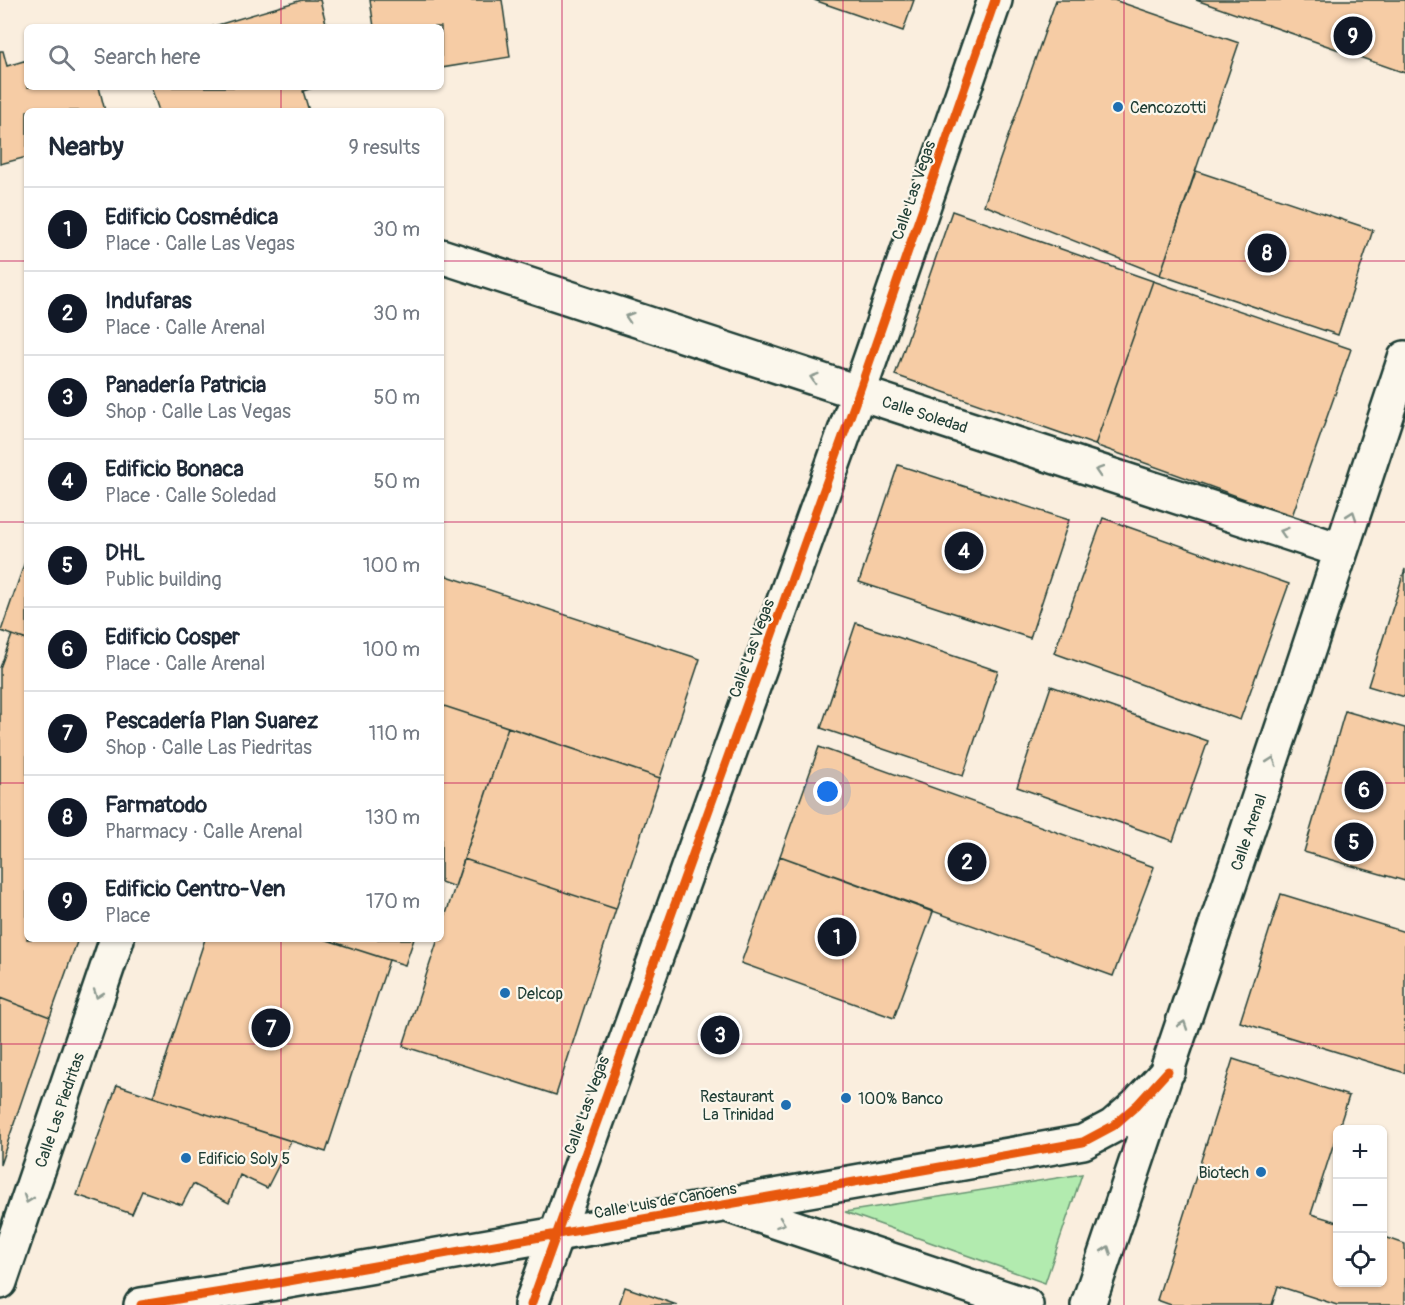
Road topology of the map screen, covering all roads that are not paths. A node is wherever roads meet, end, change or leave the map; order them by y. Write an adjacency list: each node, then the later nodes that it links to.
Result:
1 (995, 0): 4 (street, Calle Las Vegas)
2 (444, 257): 4 (street, Calle Soledad, one-way to 2)
3 (1405, 358): 5 (street, Calle Arenal, one-way to 3)
4 (859, 393): 5 (street, Calle Soledad, one-way to 4); 9 (street, Calle Las Vegas)
5 (1340, 550): 7 (street, Calle Arenal, one-way to 5)
6 (116, 942): 10 (street, Calle Las Piedritas, one-way to 10)
7 (1168, 1071): 8 (street, Calle Luis de Canoens); 14 (street, Calle Arenal, one-way to 7)
8 (726, 1204): 9 (street, Calle Luis de Canoens); 13 (street, Calle Luis de Canoens, one-way to 13)
9 (555, 1233): 11 (street, Calle Luis de Canoens); 12 (street, Calle Las Vegas)
10 (0, 1282)
11 (141, 1305)
12 (531, 1305)
13 (1026, 1305)
14 (1088, 1305)

